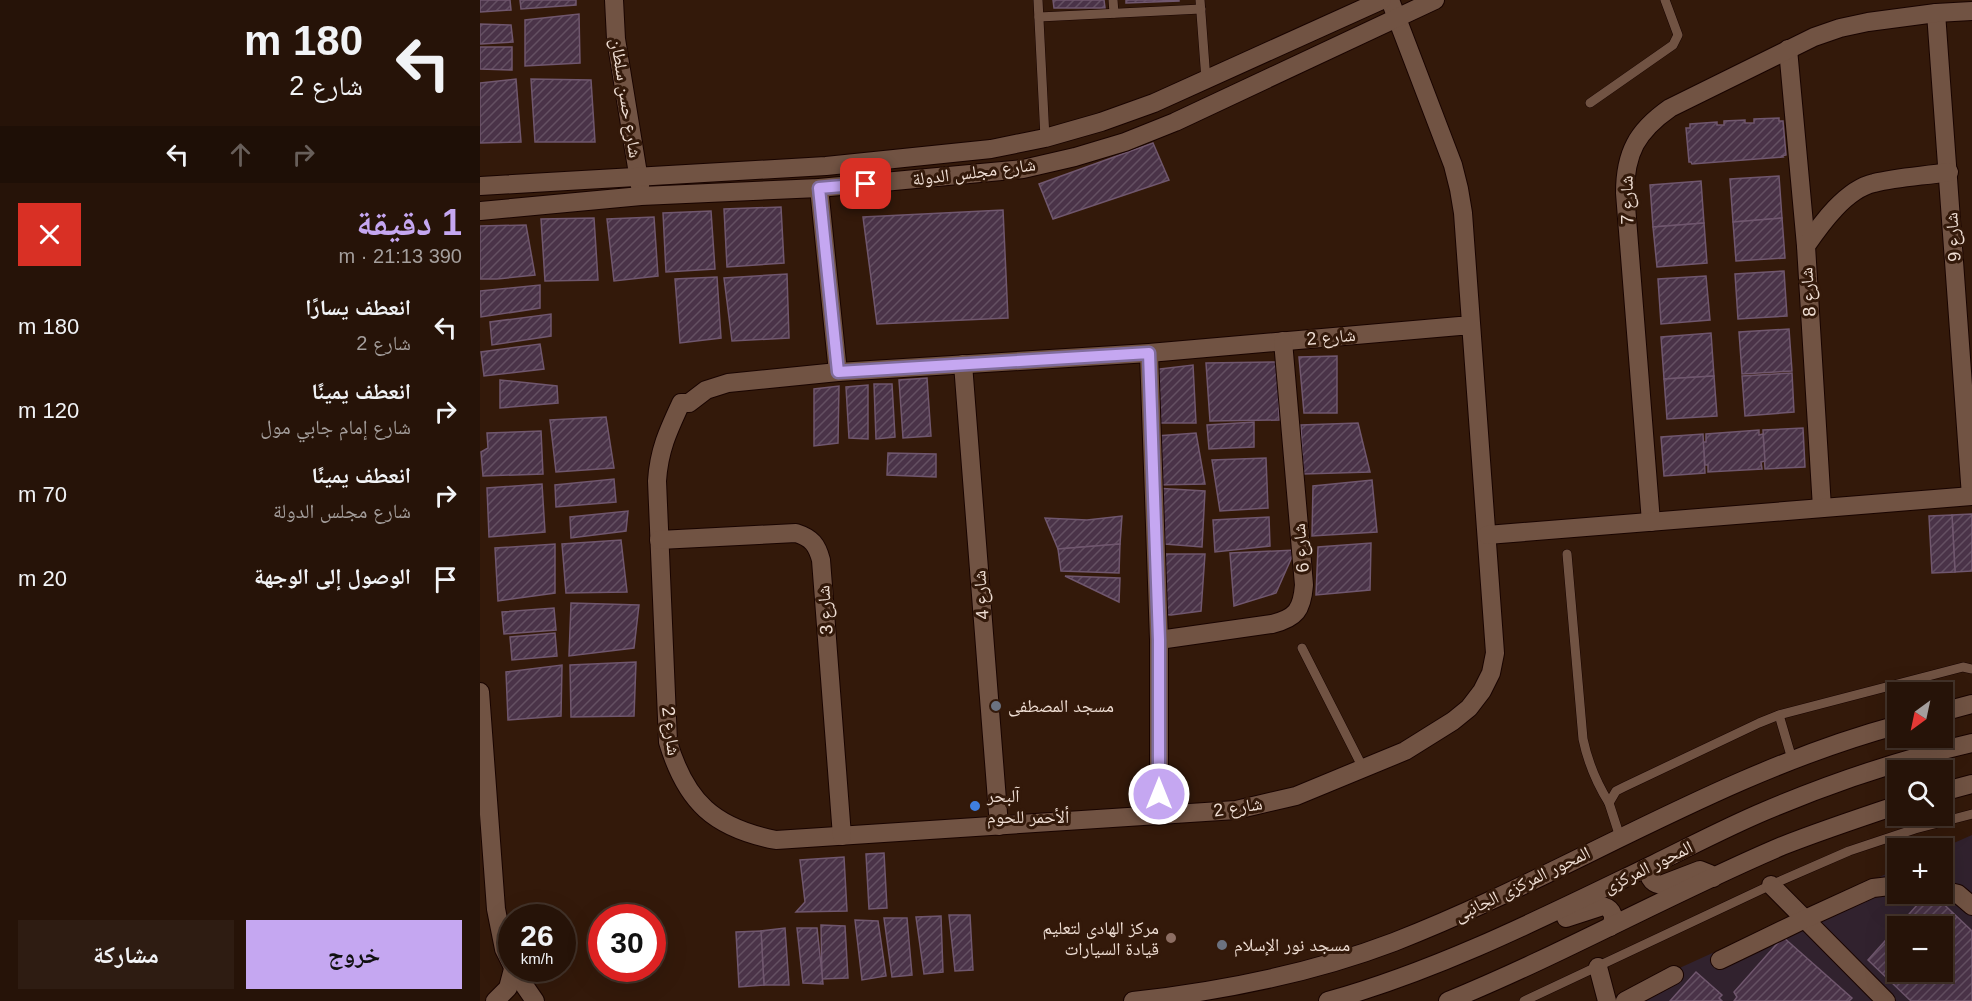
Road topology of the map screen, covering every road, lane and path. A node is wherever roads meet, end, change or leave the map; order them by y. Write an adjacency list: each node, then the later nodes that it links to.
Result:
1 (614, 0): 19 (street, شارع حسن سلطان)
2 (1038, 0): 12 (lane)
3 (1113, 0): 11 (lane)
4 (1382, 0): 15 (street, شارع مجلس الدولة)
5 (1390, 0): 13 (street, شارع 2)
6 (1435, 0): 13 (street, شارع مجلس الدولة)
7 (1665, 0): 16 (lane)
8 (1201, 5): 11 (lane); 15 (lane)
9 (1972, 11): 10 (street, شارع 7)
10 (1936, 13): 14 (street, شارع 7); 18 (street, شارع 9)
11 (1114, 14): 12 (lane)
12 (1039, 17): 17 (lane)
13 (1397, 18): 21 (street, شارع مجلس الدولة); 25 (street, شارع 2)
14 (1788, 49): 24 (street); 32 (street, شارع 7)
15 (1206, 80): 17 (street, شارع مجلس الدولة)
16 (1590, 103)
17 (1045, 138): 19 (street, شارع مجلس الدولة)
18 (1949, 172): 24 (street, شارع 8); 30 (street, شارع 9)
19 (639, 175): 20 (street, شارع مجلس الدولة); 22 (street, شارع حسن سلطان)
20 (480, 186)
21 (819, 188): 22 (street, شارع مجلس الدولة); 29 (street)
22 (641, 196): 23 (street, شارع مجلس الدولة)
23 (480, 210)
24 (1806, 246): 31 (street, شارع 8)
25 (1471, 325): 26 (street, شارع 2); 33 (street, شارع 2)
26 (1283, 341): 27 (street, شارع 2); 36 (street, شارع 6)
27 (1149, 353): 28 (street, شارع 2); 36 (street)
28 (963, 364): 29 (street, شارع 2); 53 (street, شارع 4)
29 (838, 372): 34 (street, شارع 2)
30 (1972, 496): 31 (street)
31 (1822, 508): 32 (street)
32 (1652, 522): 33 (street)
33 (1487, 535): 46 (street, شارع 2)
34 (660, 540): 54 (street, شارع 2); 54 (street, شارع 3)
35 (1567, 554): 49 (lane)
36 (1159, 640): 52 (street)
37 (1302, 648): 46 (lane)
38 (1972, 669): 42 (lane)
39 (480, 692): 63 (street)
40 (1972, 704): 41 (street)
41 (1953, 709)
42 (1779, 716): 45 (lane); 49 (lane)
43 (1887, 728): 45 (street, المحور المركزى الجانبى)
44 (1972, 743): 56 (street, المحور المركزى)
45 (1792, 759): 55 (street, المحور المركزى الجانبى)
46 (1363, 768): 52 (street, شارع 2)
47 (1972, 784): 48 (street)
48 (1953, 789)
49 (1609, 803): 55 (lane)
50 (1887, 809): 57 (street, المحور المركزى)
51 (1972, 814): 58 (lane)
52 (1159, 816): 53 (street, شارع 2)
53 (999, 826): 54 (street, شارع 2)
54 (842, 836)
55 (1620, 837): 73 (street, المحور المركزى الجانبى)
56 (1651, 866): 57 (street); 62 (street, المحور المركزى)
57 (1713, 878): 65 (street, المحور المركزى)
58 (1771, 885): 64 (street); 67 (lane)
59 (1887, 886): 64 (street)
60 (1953, 893): 61 (street)
61 (1972, 906)
62 (1550, 914): 65 (street); 74 (street, المحور المركزى)
63 (498, 919)
64 (1805, 919): 66 (street); 79 (street)
65 (1610, 927): 75 (street, المحور المركزى)
66 (1720, 960)
67 (1598, 967): 76 (lane); 77 (street)
68 (1674, 975): 78 (street)
69 (510, 982): 71 (street)
70 (522, 982): 72 (street)
71 (495, 1001)
72 (535, 1001)
73 (1133, 1001)
74 (1328, 1001)
75 (1448, 1001)
76 (1524, 1001)
77 (1607, 1001)
78 (1625, 1001)
79 (1886, 1001)

